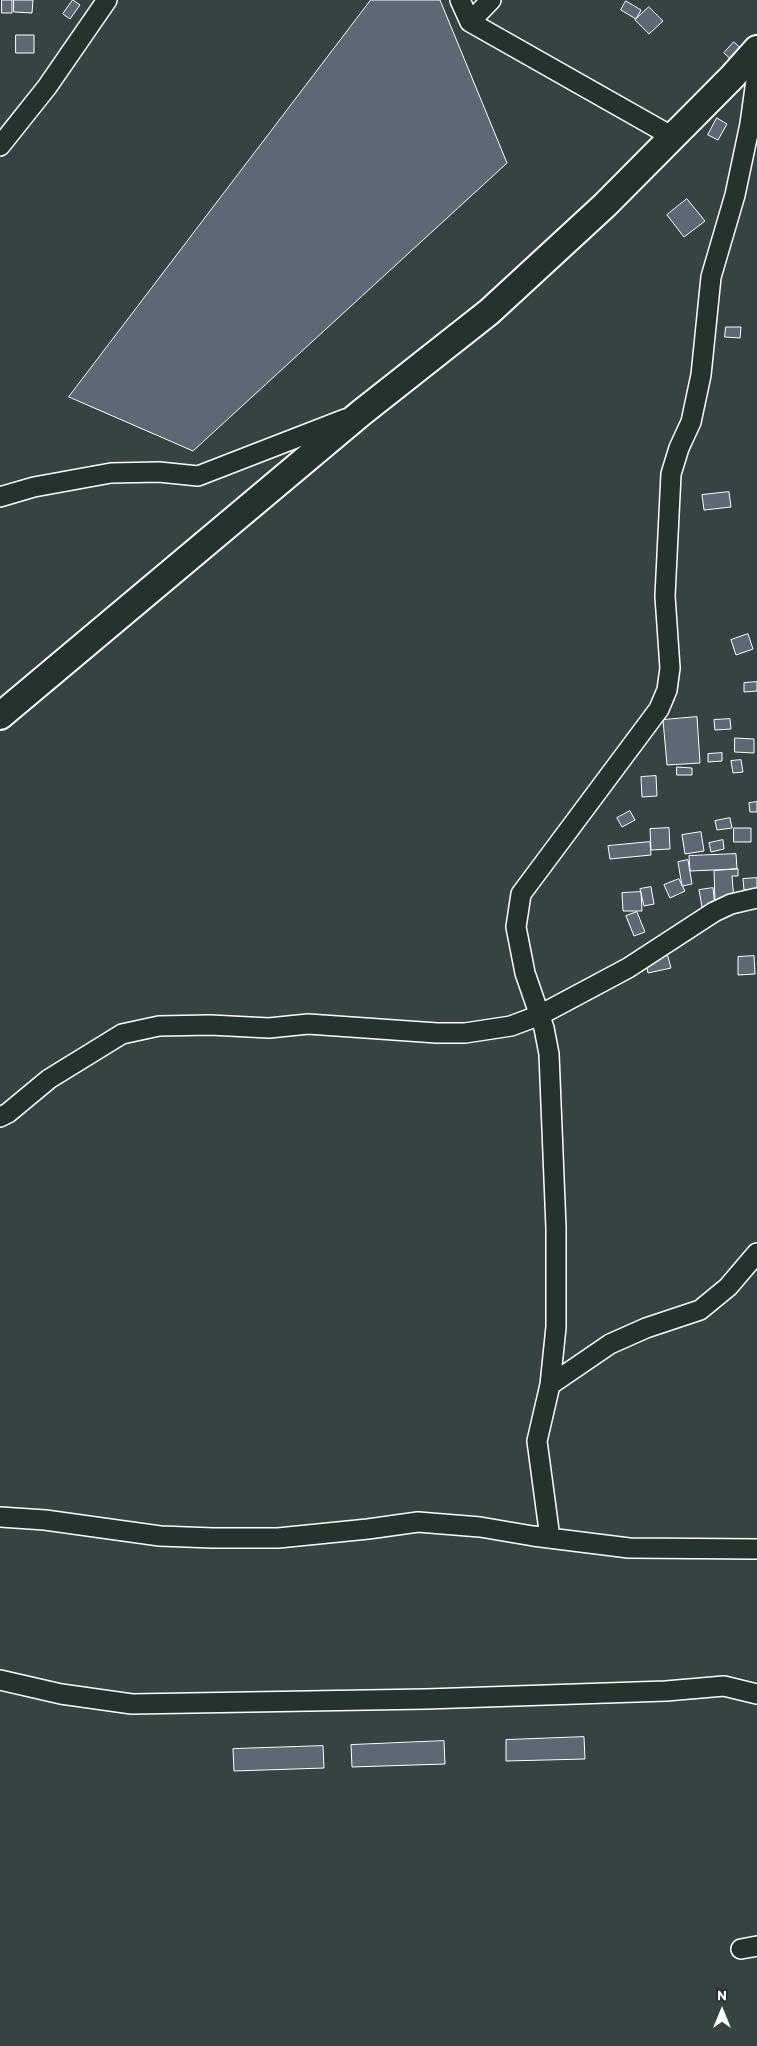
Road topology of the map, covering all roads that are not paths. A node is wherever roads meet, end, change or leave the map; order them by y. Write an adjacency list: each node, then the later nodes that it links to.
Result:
1 (106, 0): 8 (street)
2 (460, 0): 4 (street)
3 (491, 0): 4 (street)
4 (470, 22): 7 (street)
5 (757, 49): 7 (main road)
6 (757, 73): 13 (street)
7 (673, 137): 9 (main road)
8 (0, 146)
9 (362, 413): 10 (street); 11 (main road)
10 (0, 497)
11 (0, 716)
12 (757, 898): 13 (street)
13 (540, 1015): 14 (street); 16 (street)
14 (0, 1117)
15 (757, 1253): 16 (street)
16 (550, 1385): 18 (street)
17 (0, 1517): 18 (street)
18 (550, 1538): 19 (street)
19 (757, 1549)
20 (0, 1680): 21 (street)
21 (757, 1694)

